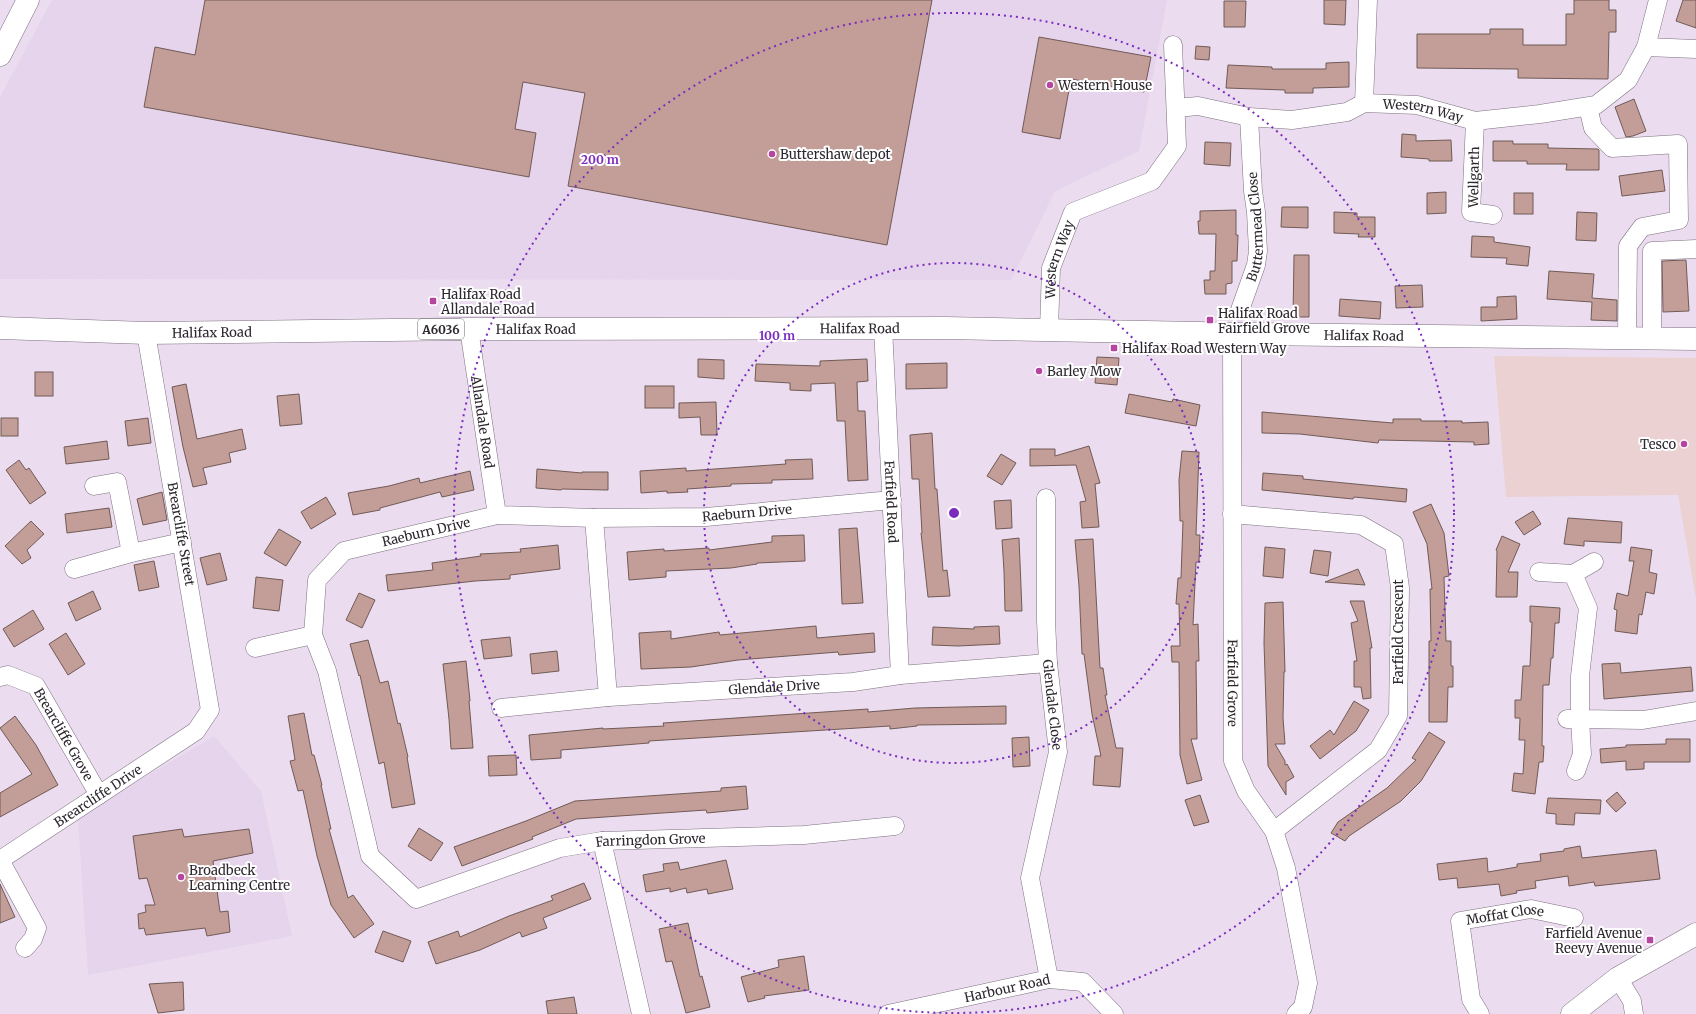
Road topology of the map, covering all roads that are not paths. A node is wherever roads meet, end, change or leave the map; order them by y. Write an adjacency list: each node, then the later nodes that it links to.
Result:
1 (28, 0): 7 (main road)
2 (1368, 0): 8 (street)
3 (1658, 0): 5 (street, Western Way)
4 (1173, 46): 10 (street, Western Way)
5 (1646, 47): 6 (street); 9 (street, Western Way)
6 (1696, 49)
7 (0, 54)
8 (1364, 103): 11 (street, Western Way); 12 (street, Western Way)
9 (1588, 107): 12 (street, Western Way); 22 (street)
10 (1176, 108): 11 (street, Western Way); 19 (street, Western Way)
11 (1250, 118): 15 (street, Buttermead Close)
12 (1476, 120): 13 (street, Wellgarth)
13 (1494, 215)
14 (1696, 249): 23 (street)
15 (1240, 310)
16 (883, 327): 18 (main road, Halifax Road / A6036); 19 (main road, Halifax Road / A6036); 27 (street, Farfield Road)
17 (0, 328): 20 (main road, Halifax Road / A6036)
18 (469, 329): 20 (main road, Halifax Road / A6036); 29 (street, Allandale Road)
19 (1049, 330): 21 (main road, Halifax Road / A6036)
20 (146, 333): 31 (street, Brearcliffe Street)
21 (1232, 333): 22 (main road, Halifax Road / A6036); 28 (street, Farfield Grove)
22 (1627, 338): 23 (main road, Halifax Road / A6036)
23 (1652, 339): 24 (main road, Halifax Road / A6036)
24 (1696, 339)
25 (94, 486): 32 (street)
26 (1046, 498): 39 (street, Glendale Close)
27 (892, 500): 30 (street, Raeburn Drive); 40 (street, Farfield Road)
28 (1232, 514): 50 (street, Farfield Grove); 50 (street, Farfield Crescent)
29 (497, 515): 30 (street, Raeburn Drive); 37 (street, Raeburn Drive)
30 (594, 518): 42 (street)
31 (182, 542): 32 (street); 46 (street, Brearcliffe Street)
32 (131, 552): 34 (street)
33 (1594, 562): 36 (street)
34 (74, 569)
35 (1539, 572): 36 (street)
36 (1573, 574): 45 (street)
37 (313, 635): 38 (street); 53 (street, Raeburn Drive)
38 (255, 648)
39 (1048, 663): 40 (street, Glendale Drive); 58 (street, Glendale Close)
40 (900, 675): 42 (street, Glendale Drive)
41 (0, 677): 48 (street, Brearcliffe Grove)
42 (608, 698): 43 (street, Glendale Drive)
43 (501, 708)
44 (1696, 711): 45 (street)
45 (1573, 719): 47 (street)
46 (196, 731): 48 (street, Brearcliffe Drive)
47 (1576, 771)
48 (99, 794): 52 (street, Brearcliffe Drive)
49 (895, 826): 51 (street, Farringdon Grove)
50 (1274, 831): 62 (street, Farfield Grove)
51 (602, 841): 53 (street, Farringdon Grove); 59 (street)
52 (0, 860): 56 (street)
53 (416, 899)
54 (1574, 918): 63 (street, Moffat Close)
55 (1696, 934): 57 (main road)
56 (25, 948)
57 (1618, 978): 64 (main road); 65 (street)
58 (1049, 979): 60 (street, Harbour Road); 61 (street, Harbour Road)
59 (641, 1014)
60 (888, 1014)
61 (1114, 1014)
62 (1296, 1014)
63 (1480, 1014)
64 (1572, 1014)
65 (1634, 1014)

